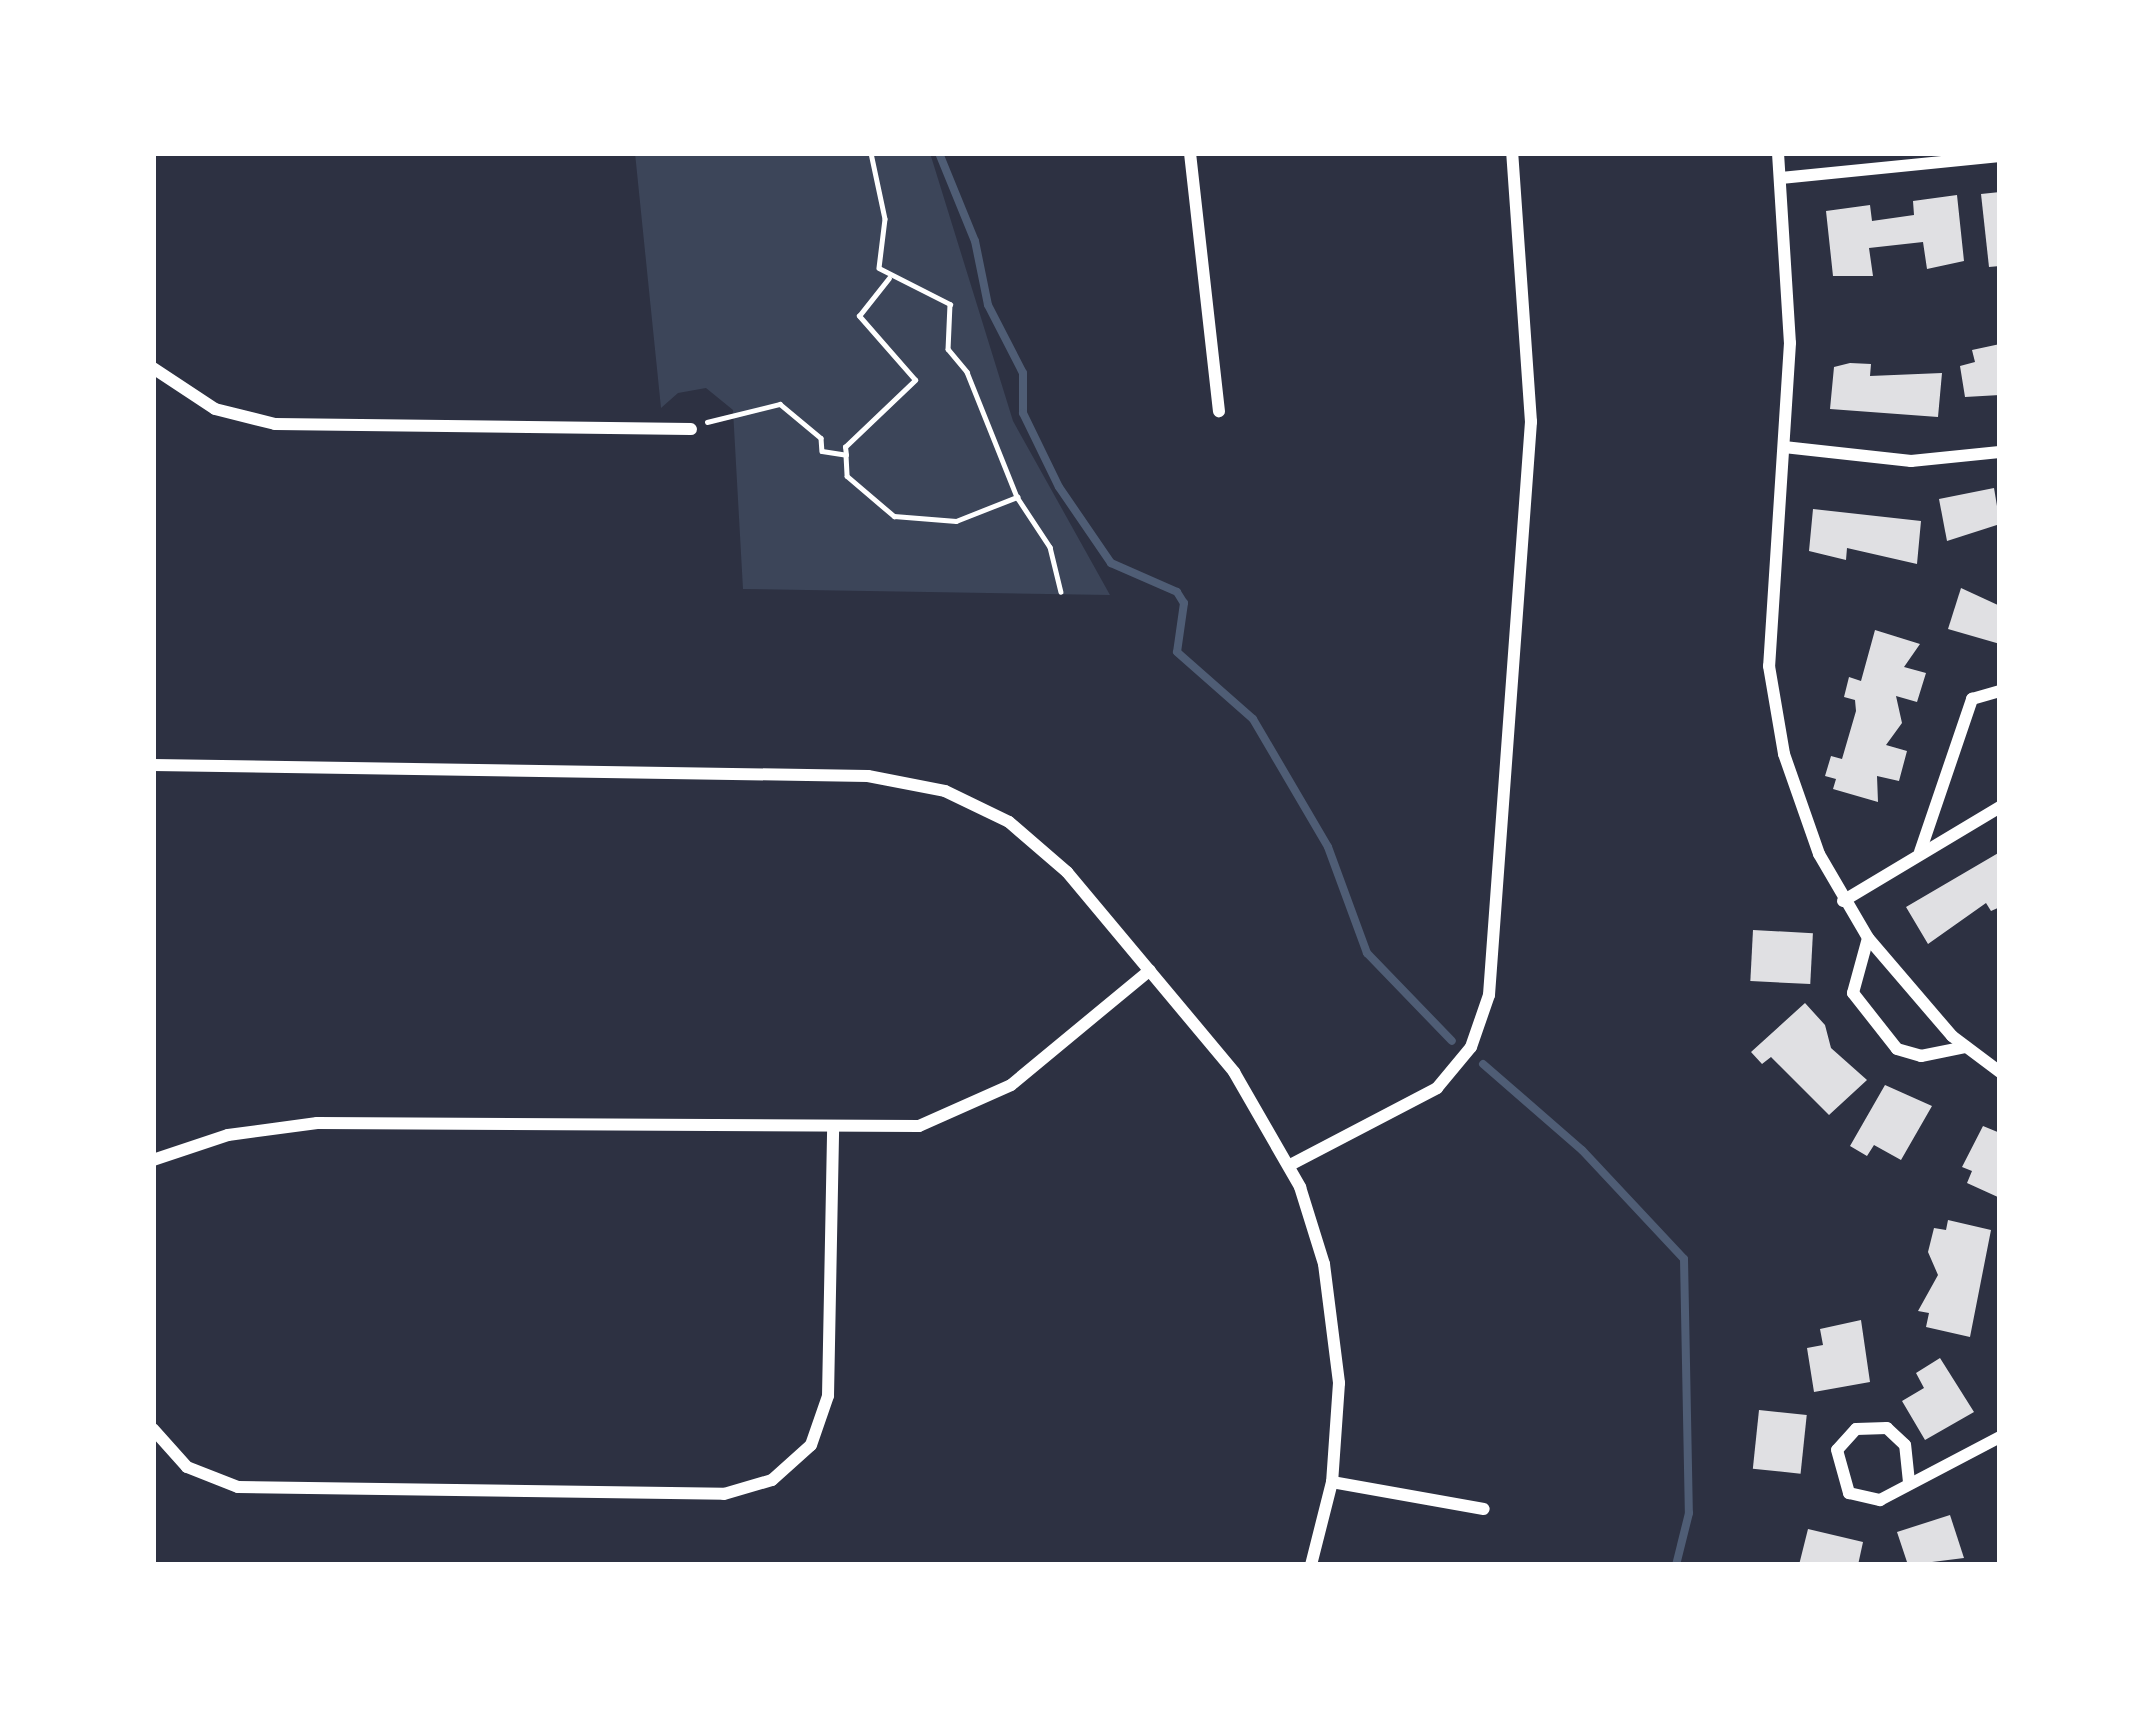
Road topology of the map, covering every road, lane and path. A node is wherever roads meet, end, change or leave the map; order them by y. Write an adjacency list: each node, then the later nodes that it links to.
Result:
1 (871, 153): 7 (path)
2 (1190, 153): 9 (street)
3 (1512, 153): 27 (street)
4 (1778, 153): 6 (street)
5 (2000, 156): 6 (street)
6 (1780, 178): 11 (street)
7 (890, 277): 13 (path); 14 (path)
8 (153, 368): 10 (street)
9 (1220, 411)
10 (691, 429): 13 (path)
11 (1784, 447): 12 (street); 20 (street)
12 (2000, 452)
13 (846, 455): 14 (path)
14 (1017, 497): 15 (path)
15 (1060, 592)
16 (2000, 692): 19 (street)
17 (153, 765): 22 (street)
18 (2000, 807): 19 (street)
19 (1920, 852): 20 (street)
20 (1843, 901): 21 (street)
21 (1868, 938): 23 (street); 23 (street)
22 (1150, 970): 25 (street); 27 (street)
23 (1966, 1047): 24 (street)
24 (2000, 1072)
25 (833, 1130): 26 (street); 28 (street)
26 (153, 1160)
27 (1290, 1165): 31 (street)
28 (153, 1430)
29 (2000, 1437): 30 (street)
30 (1909, 1481): 30 (street)
31 (1332, 1482): 32 (street); 33 (street)
32 (1484, 1509)
33 (1311, 1565)

